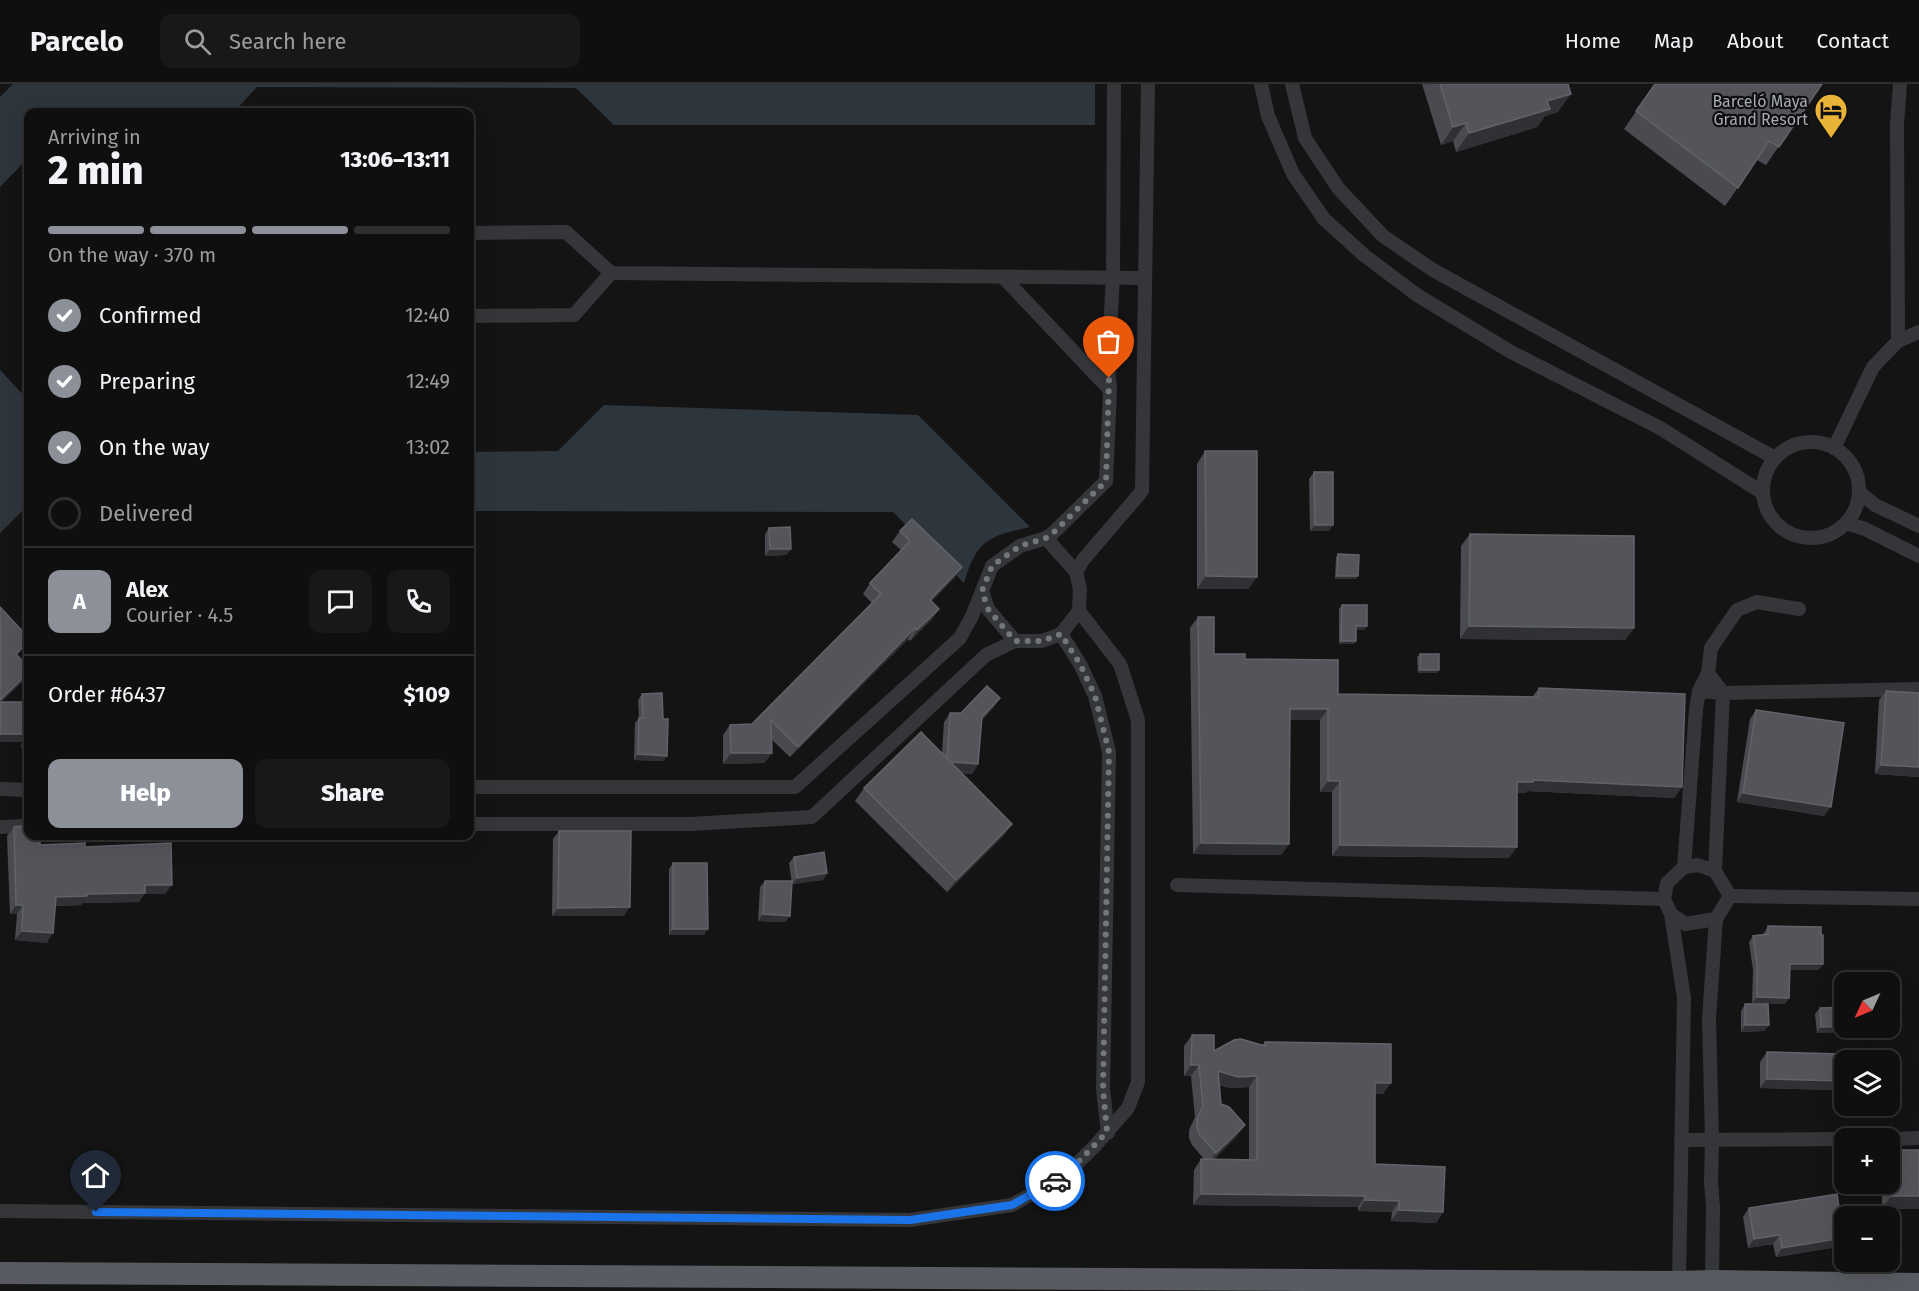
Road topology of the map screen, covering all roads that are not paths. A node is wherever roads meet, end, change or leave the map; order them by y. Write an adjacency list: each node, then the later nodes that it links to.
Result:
1 (1114, 84): 8 (street)
2 (1148, 84): 10 (street)
3 (1261, 84): 18 (street)
4 (1292, 84): 16 (street)
5 (1900, 84): 13 (street)
6 (474, 233): 7 (street)
7 (611, 273): 9 (street); 11 (street)
8 (1113, 277): 9 (street); 10 (street); 14 (street)
9 (1003, 278): 14 (street)
10 (1145, 278): 23 (street)
11 (474, 316)
12 (1919, 332): 13 (street)
13 (1898, 341): 15 (street)
14 (1110, 390): 21 (street)
15 (1834, 448): 16 (street); 17 (street)
16 (1775, 458): 18 (street)
17 (1858, 492): 19 (street); 20 (street)
18 (1763, 493): 19 (street)
19 (1846, 523): 22 (street)
20 (1919, 526)
21 (1046, 538): 23 (street); 24 (street)
22 (1919, 556)
23 (1076, 572): 26 (street)
24 (982, 591): 28 (street); 33 (street)
25 (1798, 609): 29 (street)
26 (1079, 610): 27 (street); 47 (street)
27 (1061, 634): 28 (street); 47 (street)
28 (1015, 641): 36 (street)
29 (1708, 673): 31 (street); 32 (street)
30 (1919, 689): 32 (street)
31 (1699, 691): 32 (street); 39 (street)
32 (1723, 693): 40 (street)
33 (474, 787)
34 (0, 789): 35 (street)
35 (24, 790)
36 (474, 825)
37 (24, 826): 38 (street)
38 (0, 827)
39 (1684, 867): 40 (street); 43 (street)
40 (1715, 871): 42 (street)
41 (1178, 885): 43 (street)
42 (1730, 896): 44 (street); 46 (street)
43 (1664, 899): 45 (street)
44 (1919, 899)
45 (1671, 914): 46 (street); 51 (street)
46 (1716, 919): 52 (street)
47 (1107, 1132): 53 (street)
48 (1919, 1138): 50 (street)
49 (1834, 1139): 52 (street)
50 (1900, 1139)
51 (1681, 1140): 52 (street); 56 (street)
52 (1712, 1140): 55 (street)
53 (0, 1211)
54 (0, 1273): 56 (highway)
55 (1712, 1281): 56 (highway); 57 (highway)
56 (1678, 1282)
57 (1919, 1284)

